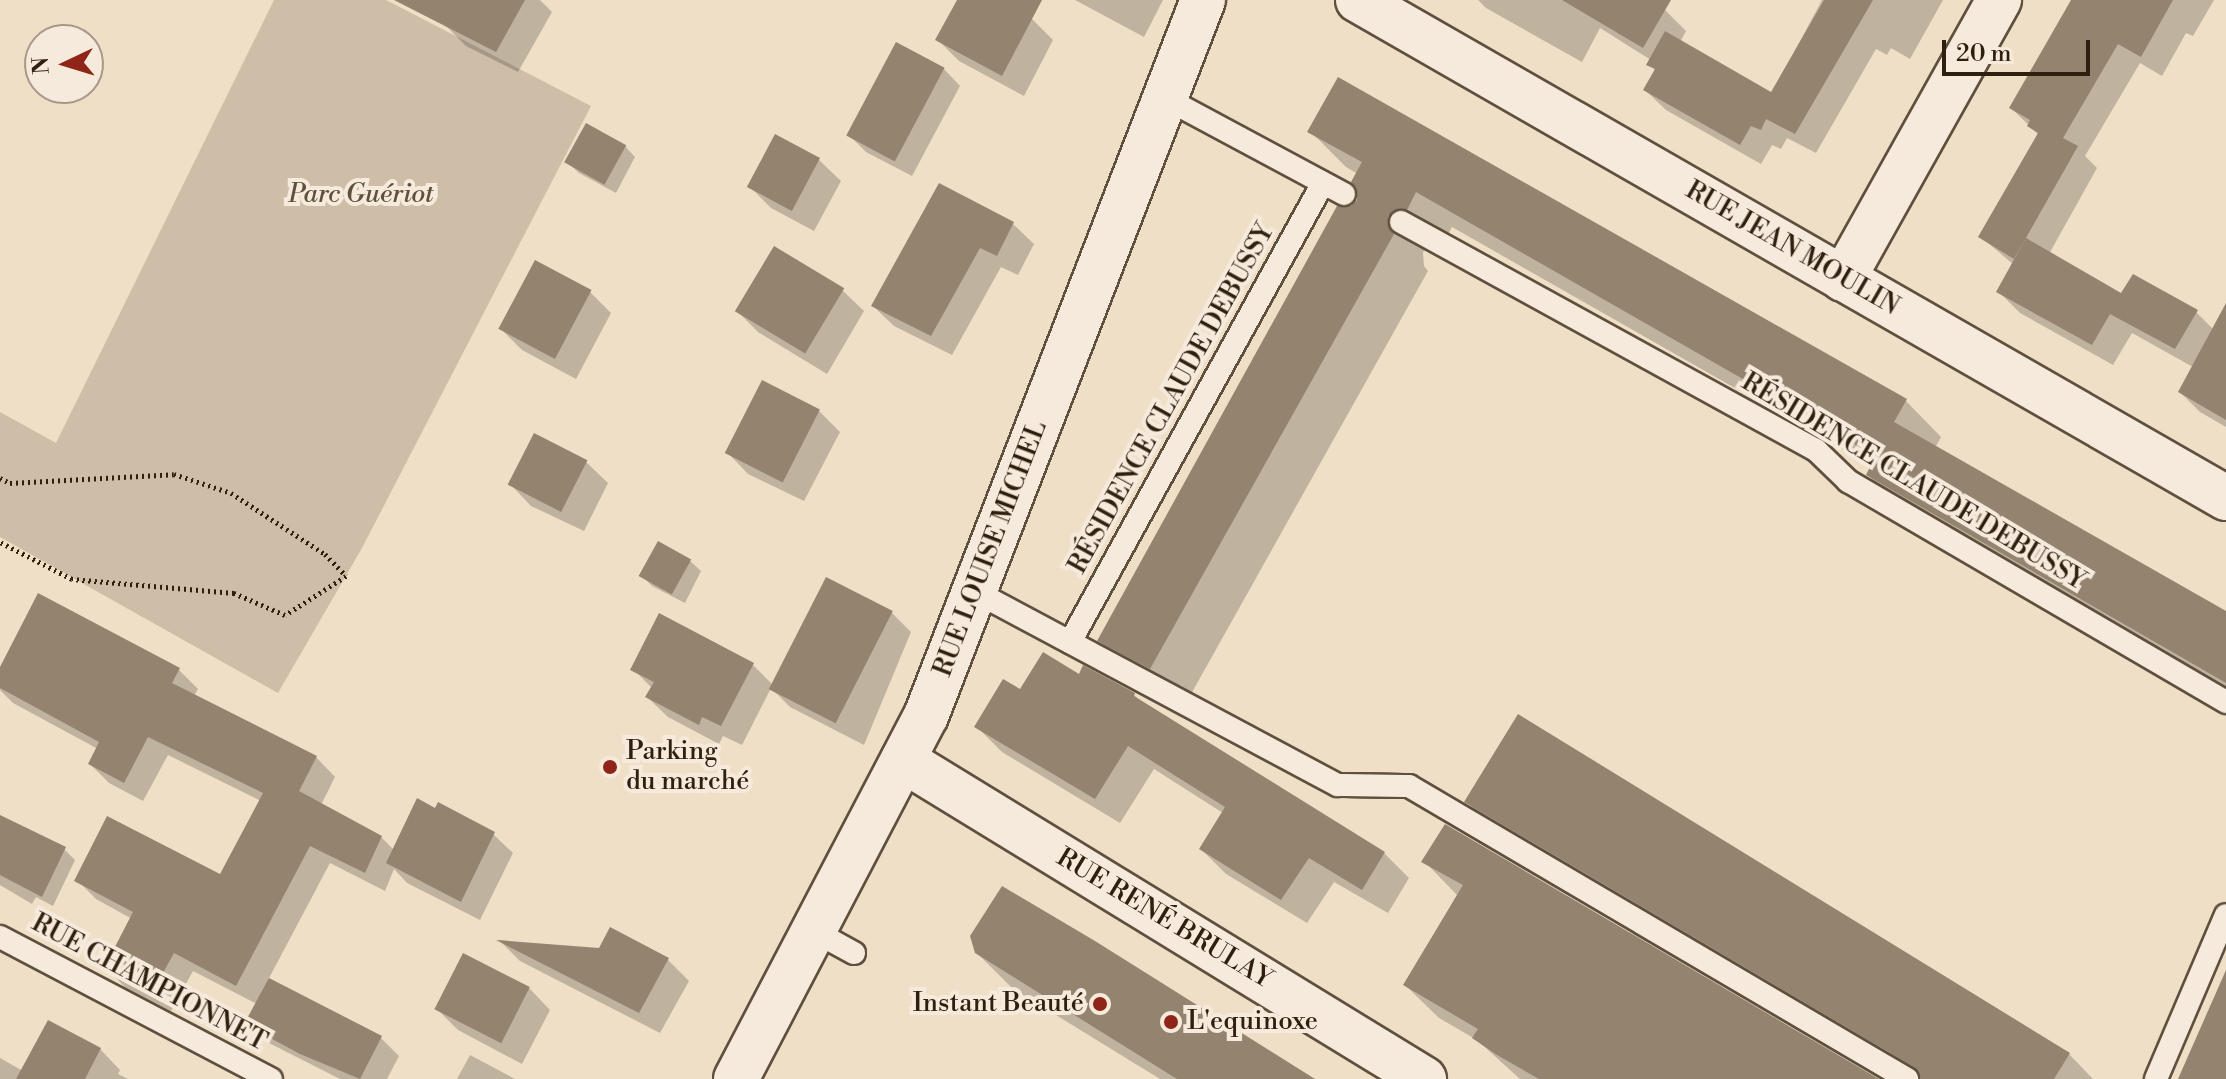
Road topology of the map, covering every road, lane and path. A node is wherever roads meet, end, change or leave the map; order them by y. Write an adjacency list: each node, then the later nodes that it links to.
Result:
1 (1203, 0): 4 (street, RUE LOUISE MICHEL)
2 (1358, 0): 8 (street, RUE JEAN MOULIN)
3 (1999, 0): 8 (street)
4 (1165, 98): 5 (lane); 12 (street, RUE LOUISE MICHEL)
5 (1323, 183): 6 (lane); 13 (lane, RÉSIDENCE CLAUDE DEBUSSY)
6 (1344, 194)
7 (1401, 222): 14 (lane, RÉSIDENCE CLAUDE DEBUSSY)
8 (1843, 279): 10 (street, RUE JEAN MOULIN)
9 (0, 478): 11 (path)
10 (2226, 498)
11 (0, 542)
12 (974, 591): 13 (lane); 15 (street, RUE LOUISE MICHEL)
13 (1070, 642): 23 (lane)
14 (2226, 702)
15 (903, 760): 17 (street, RUE LOUISE MICHEL); 22 (street, RUE RENÉ BRULAY)
16 (2226, 915): 24 (lane)
17 (812, 930): 19 (lane); 21 (street, RUE LOUISE MICHEL)
18 (0, 937): 20 (lane, RUE CHAMPIONNET)
19 (854, 953)
20 (271, 1079)
21 (736, 1079)
22 (1424, 1079)
23 (1907, 1079)
24 (2156, 1079)

